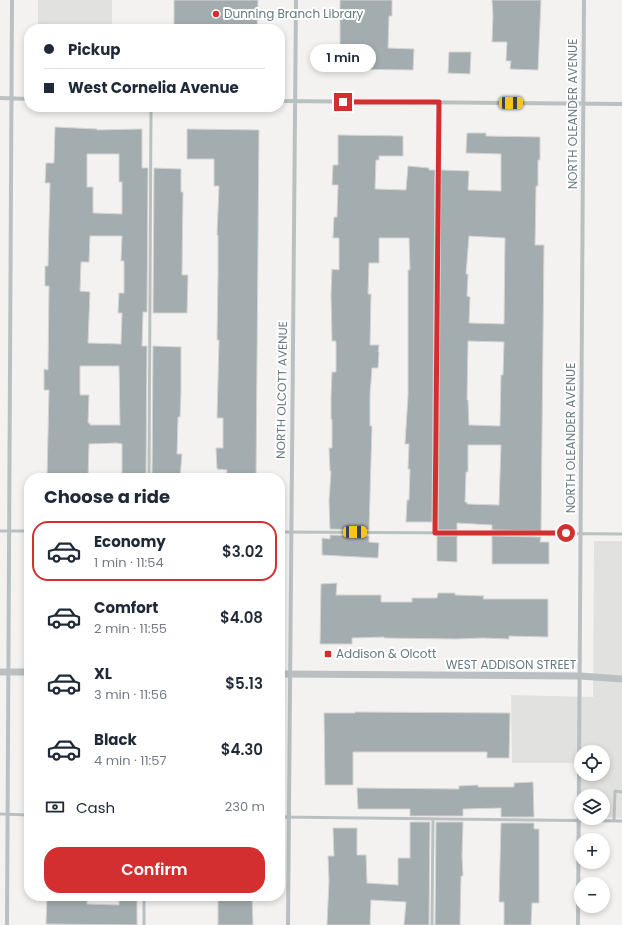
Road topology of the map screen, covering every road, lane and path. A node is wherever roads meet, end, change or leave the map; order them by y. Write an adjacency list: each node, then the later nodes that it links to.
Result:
1 (12, 0): 5 (street)
2 (296, 0): 8 (street, NORTH OLCOTT AVENUE)
3 (584, 0): 10 (street, NORTH OLEANDER AVENUE)
4 (0, 98): 5 (street)
5 (12, 98): 6 (street); 15 (street)
6 (24, 99)
7 (285, 101): 8 (street)
8 (295, 101): 9 (street); 18 (street, NORTH OLCOTT AVENUE)
9 (439, 102): 10 (street); 19 (lane)
10 (584, 103): 11 (street); 20 (street, NORTH OLEANDER AVENUE)
11 (622, 104)
12 (151, 112): 13 (lane)
13 (149, 473)
14 (0, 531): 15 (lane)
15 (9, 531): 16 (lane); 23 (street)
16 (24, 531)
17 (285, 532): 18 (lane)
18 (291, 532): 19 (lane); 26 (street, NORTH OLCOTT AVENUE)
19 (435, 533): 20 (lane)
20 (581, 533): 21 (lane); 27 (street, NORTH OLEANDER AVENUE)
21 (622, 534)
22 (0, 672): 23 (street)
23 (8, 672): 24 (street); 32 (street)
24 (24, 672)
25 (285, 674): 26 (street, WEST ADDISON STREET)
26 (290, 674): 27 (street, WEST ADDISON STREET); 35 (street, NORTH OLCOTT AVENUE)
27 (580, 676): 28 (street, WEST ADDISON STREET); 29 (street, NORTH OLEANDER AVENUE)
28 (622, 679)
29 (579, 789)
30 (622, 792): 39 (lane)
31 (0, 814): 32 (lane)
32 (7, 814): 33 (lane); 43 (street)
33 (24, 815)
34 (285, 817): 35 (lane)
35 (289, 817): 36 (lane); 45 (street, NORTH OLCOTT AVENUE)
36 (433, 819): 37 (lane); 46 (lane)
37 (574, 820)
38 (610, 821): 39 (lane)
39 (614, 821): 40 (lane)
40 (622, 821)
41 (579, 825): 47 (street, NORTH OLEANDER AVENUE)
42 (144, 901): 44 (lane)
43 (7, 925)
44 (144, 925)
45 (288, 925)
46 (432, 925)
47 (578, 925)

